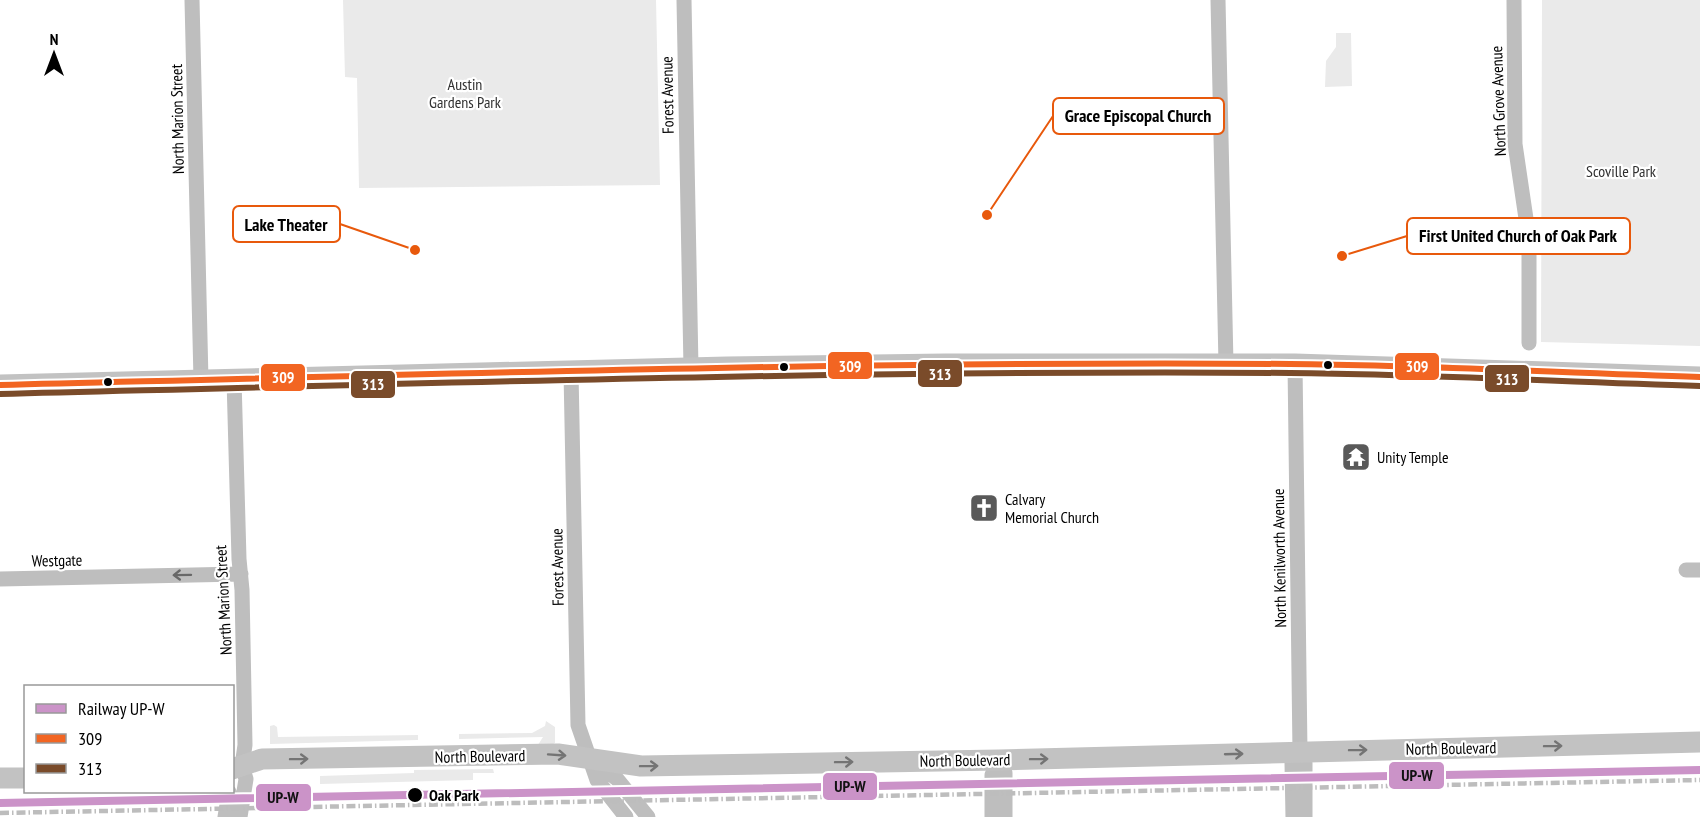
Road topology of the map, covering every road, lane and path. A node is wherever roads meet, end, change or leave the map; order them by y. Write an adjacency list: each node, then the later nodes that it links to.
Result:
1 (192, 0): 11 (street, North Marion Street)
2 (684, 0): 8 (street, Forest Avenue)
3 (1218, 0): 6 (street)
4 (1514, 0): 5 (street, North Grove Avenue)
5 (1529, 343)
6 (1226, 364): 7 (main road); 8 (main road)
7 (1295, 364): 10 (main road); 17 (street, North Kenilworth Avenue)
8 (692, 368): 9 (main road)
9 (571, 372): 12 (main road); 18 (street, Forest Avenue)
10 (1700, 377)
11 (201, 380): 12 (main road); 13 (main road)
12 (234, 380): 14 (street, North Marion Street)
13 (0, 385)
14 (241, 574): 15 (street, Westgate, one-way to 15); 20 (street, North Marion Street)
15 (0, 579)
16 (1700, 742): 17 (main road, North Boulevard, one-way to 16)
17 (1300, 752): 19 (main road, North Boulevard, one-way to 17); 30 (street, North Kenilworth Avenue); 31 (street, North Kenilworth Avenue)
18 (591, 760): 19 (main road, North Boulevard, one-way to 19); 20 (main road, North Boulevard, one-way to 18); 26 (street, Forest Avenue); 27 (street)
19 (999, 760): 28 (street); 29 (street)
20 (236, 772): 25 (street, North Marion Street)
21 (0, 778): 22 (main road)
22 (24, 778)
23 (229, 793): 24 (street)
24 (225, 817)
25 (240, 817)
26 (626, 817)
27 (648, 817)
28 (993, 817)
29 (1005, 817)
30 (1293, 817)
31 (1305, 817)

